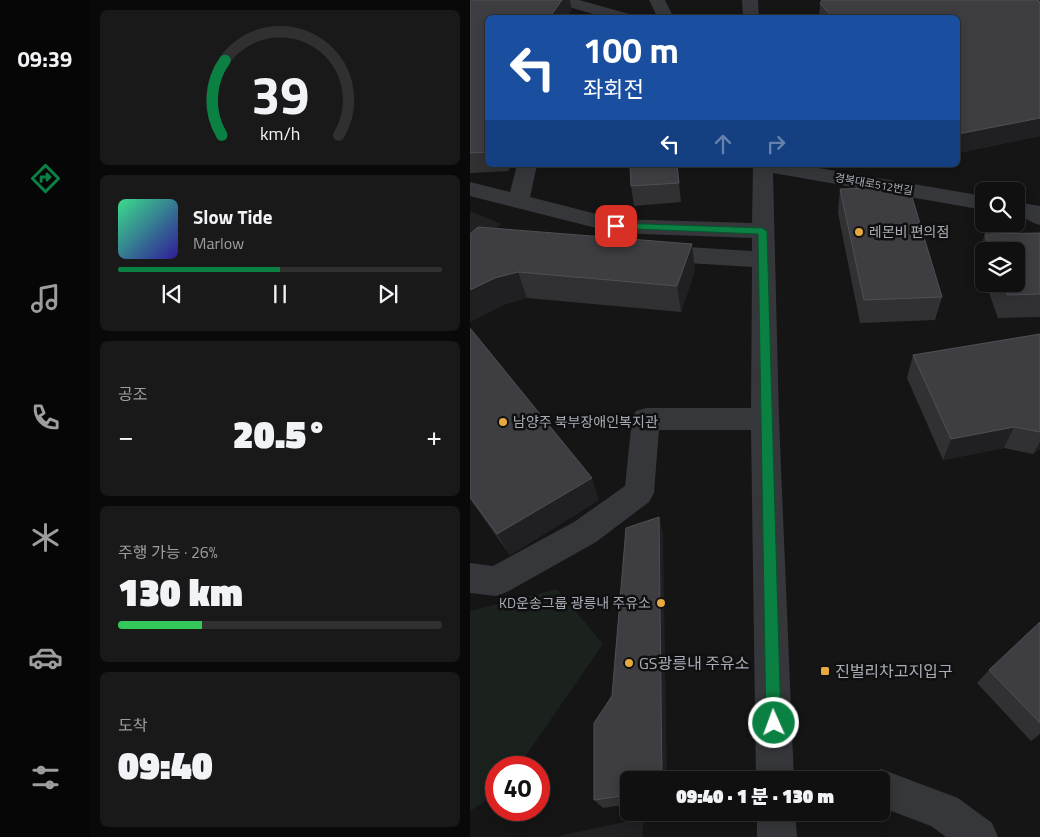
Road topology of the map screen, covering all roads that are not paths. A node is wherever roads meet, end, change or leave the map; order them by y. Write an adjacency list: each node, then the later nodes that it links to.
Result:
1 (561, 0): 4 (street)
2 (657, 0): 5 (street)
3 (750, 0): 6 (street)
4 (616, 15)
5 (664, 15)
6 (751, 15)
7 (527, 167): 11 (street)
8 (764, 167): 13 (street)
9 (776, 167): 12 (street, 경복대로512번길)
10 (470, 189): 11 (street)
11 (520, 201): 13 (street)
12 (975, 201)
13 (762, 231): 15 (street)
14 (634, 250): 15 (street)
15 (764, 260): 16 (street)
16 (765, 419): 17 (street); 18 (street)
17 (470, 578)
18 (776, 771)
19 (890, 791): 22 (street)
20 (776, 821): 21 (street)
21 (777, 837)
22 (978, 837)

